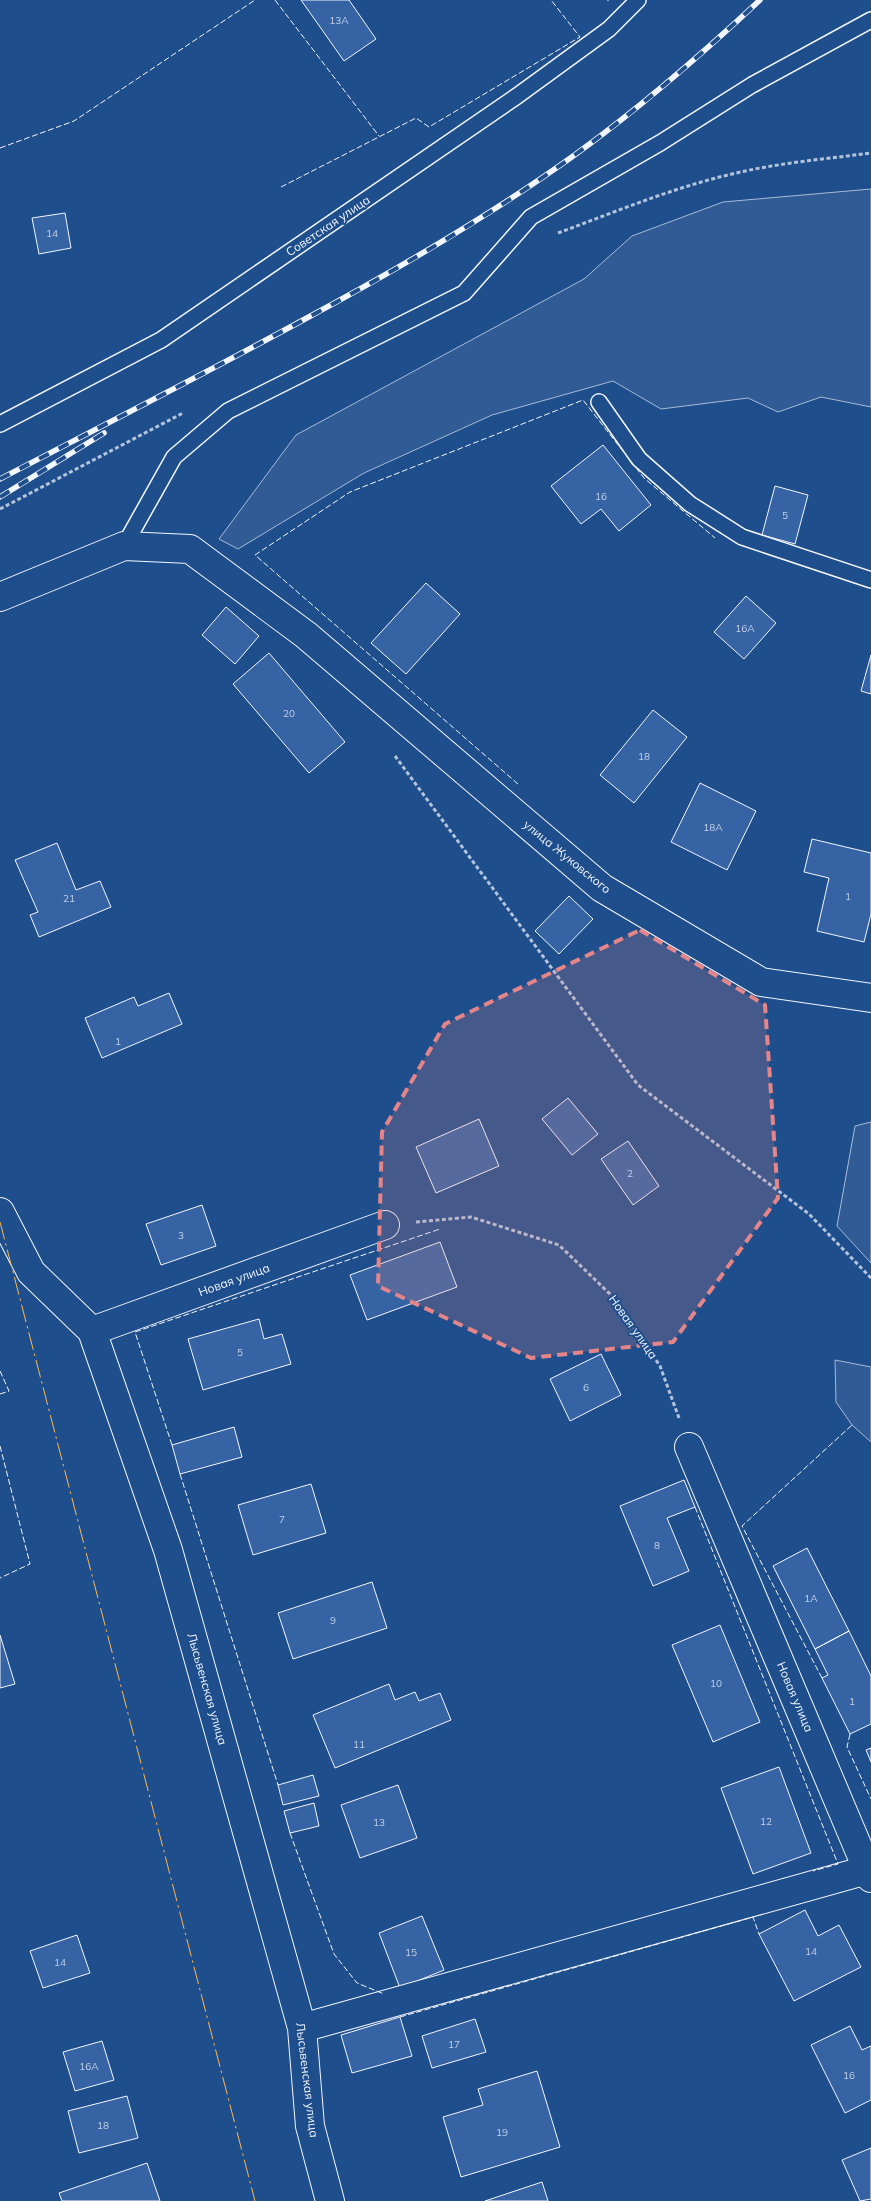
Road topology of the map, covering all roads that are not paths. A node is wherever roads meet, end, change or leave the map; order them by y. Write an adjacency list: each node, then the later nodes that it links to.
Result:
1 (638, 0): 4 (lane, Советская улица)
2 (871, 20): 5 (lane)
3 (599, 402): 6 (lane)
4 (0, 424)
5 (124, 546): 7 (street); 8 (street, улица Жуковского)
6 (871, 580)
7 (0, 597)
8 (871, 998)
9 (0, 1212): 11 (street, Лысьвенская улица)
10 (385, 1225): 11 (street, Новая улица)
11 (92, 1331): 14 (street, Лысьвенская улица)
12 (690, 1447): 13 (street, Новая улица)
13 (869, 1874): 14 (street)
14 (302, 2028): 15 (street, Лысьвенская улица)
15 (330, 2201)

